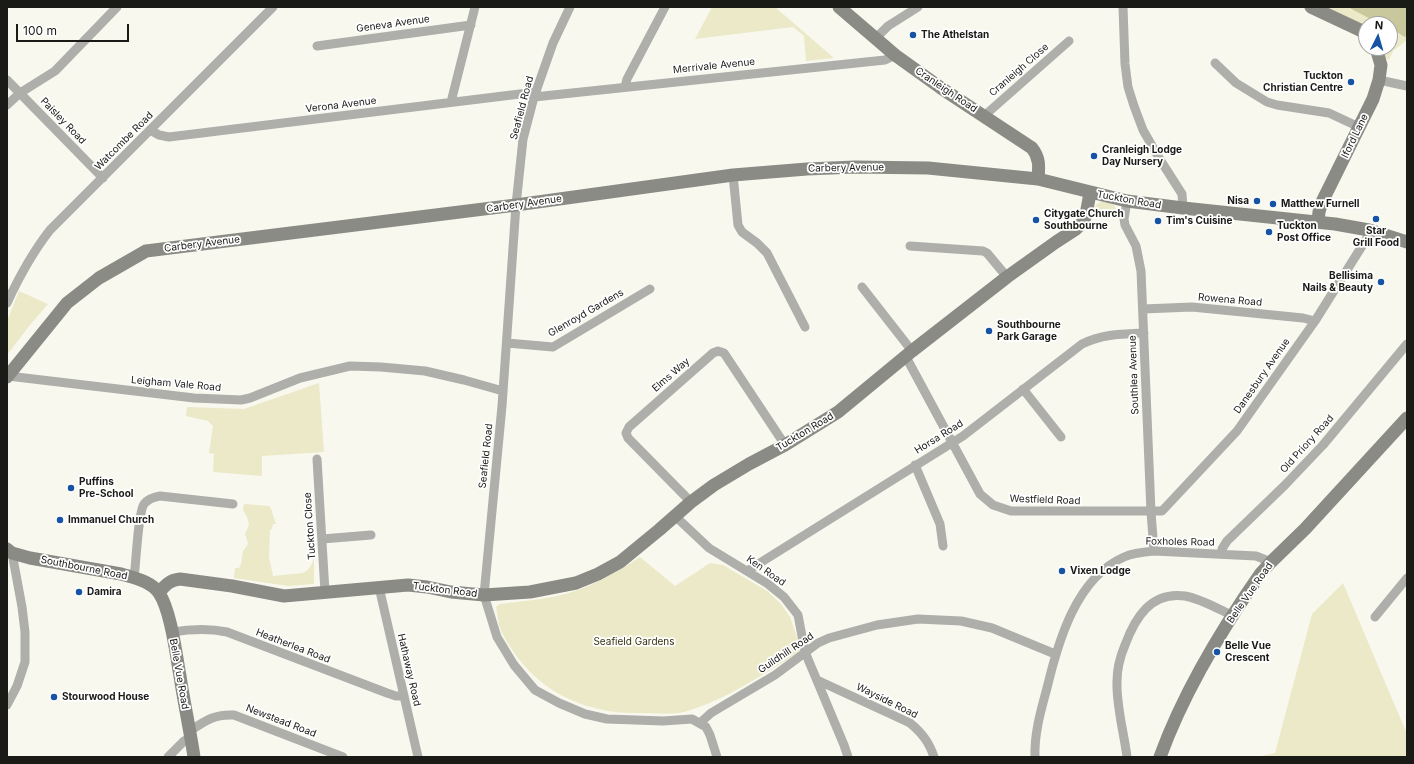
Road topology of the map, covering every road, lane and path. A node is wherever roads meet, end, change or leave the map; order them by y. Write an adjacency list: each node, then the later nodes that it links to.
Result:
1 (274, 7): 28 (street, Watcombe Road)
2 (475, 7): 10 (street)
3 (570, 7): 23 (street, Seafield Road)
4 (665, 7): 21 (street)
5 (839, 7): 12 (street, Cranleigh Road)
6 (918, 7): 12 (street)
7 (1123, 7): 35 (street)
8 (1311, 7): 11 (street)
9 (110, 9): 22 (street)
10 (471, 25): 14 (street, Geneva Avenue); 24 (street)
11 (1358, 29)
12 (876, 38): 15 (street, Cranleigh Road)
13 (1069, 41): 26 (street, Cranleigh Close)
14 (317, 46)
15 (895, 55): 21 (street, Merrivale Avenue); 26 (street, Cranleigh Road)
16 (1378, 56): 19 (street, Iford Lane)
17 (1215, 63): 27 (street)
18 (7, 80): 22 (street, Paisley Road)
19 (1379, 80): 20 (street); 27 (street, Iford Lane)
20 (1407, 86)
21 (625, 87): 23 (street, Merrivale Avenue)
22 (20, 93): 25 (street); 30 (street, Paisley Road)
23 (535, 94): 24 (street, Verona Avenue); 34 (street, Seafield Road)
24 (451, 102): 28 (street, Verona Avenue)
25 (7, 105)
26 (984, 116): 31 (street, Cranleigh Road)
27 (1359, 127): 36 (street, Iford Lane)
28 (150, 130): 30 (street, Watcombe Road)
29 (733, 175): 31 (street, Carbery Avenue); 34 (street, Carbery Avenue); 46 (street)
30 (103, 178): 43 (street, Watcombe Road)
31 (1038, 179): 32 (street, Carbery Avenue)
32 (1090, 193): 33 (street, Tuckton Road); 40 (street, Tuckton Road)
33 (1127, 201): 35 (street, Tuckton Road); 44 (street, Southlea Avenue)
34 (516, 205): 48 (street, Seafield Road); 51 (street, Carbery Avenue)
35 (1183, 208): 36 (street, Tuckton Road)
36 (1318, 222): 37 (street, Tuckton Road)
37 (1369, 230): 38 (street, Tuckton Road); 45 (street, Danesbury Avenue)
38 (1407, 242)
39 (910, 246): 40 (street)
40 (1007, 277): 50 (street, Tuckton Road)
41 (862, 287): 50 (street, Westfield Road)
42 (650, 289): 48 (street, Glenroyd Gardens)
43 (7, 304)
44 (1143, 309): 45 (street, Rowena Road); 47 (street, Southlea Avenue)
45 (1314, 321): 62 (street, Danesbury Avenue)
46 (805, 327)
47 (1144, 333): 52 (street, Horsa Road); 62 (street, Southlea Avenue)
48 (507, 343): 53 (street, Seafield Road)
49 (1407, 344): 69 (street, Old Priory Road)
50 (909, 354): 56 (street, Westfield Road); 57 (street, Tuckton Road)
51 (7, 376): 53 (street, Leigham Vale Road)
52 (1023, 389): 55 (street); 56 (street, Horsa Road)
53 (503, 391): 77 (street, Seafield Road)
54 (1407, 418): 70 (street, Belle Vue Road)
55 (1061, 437)
56 (953, 443): 59 (street, Horsa Road); 62 (street, Westfield Road)
57 (785, 445): 60 (street, Tuckton Road); 60 (street, Elms Way)
58 (317, 459): 65 (street, Tuckton Close)
59 (915, 465): 66 (street); 71 (street, Horsa Road)
60 (691, 502): 63 (street, Tuckton Road)
61 (233, 504): 72 (street)
62 (1150, 512): 68 (street, Southlea Avenue)
63 (676, 516): 71 (street, Ken Road); 77 (street, Tuckton Road)
64 (371, 535): 65 (street)
65 (322, 539): 76 (street, Tuckton Close)
66 (943, 546)
67 (10, 551): 72 (street, Southbourne Road); 85 (street)
68 (1154, 551): 69 (street, Foxholes Road); 82 (street, Foxholes Road)
69 (1222, 553): 70 (street, Foxholes Road)
70 (1271, 562): 78 (street, Belle Vue Road)
71 (747, 571): 81 (street, Ken Road)
72 (134, 578): 75 (street, Southbourne Road)
73 (1407, 578): 79 (street)
74 (378, 587): 76 (street, Tuckton Road); 77 (street, Tuckton Road); 84 (street, Hathaway Road)
75 (159, 592): 76 (street, Tuckton Road); 80 (street, Belle Vue Road)
76 (325, 592)
77 (484, 595): 86 (street, Seafield Road)
78 (1233, 616): 96 (street); 97 (street, Belle Vue Road)
79 (1375, 617)
80 (172, 632): 84 (street, Heatherlea Road); 87 (street, Belle Vue Road)
81 (805, 652): 82 (street, Guildhill Road); 83 (street, Ken Road); 86 (street, Guildhill Road)
82 (1055, 654): 95 (street, Foxholes Road)
83 (816, 680): 93 (street, Ken Road); 94 (street, Wayside Road)
84 (404, 696): 91 (street, Hathaway Road)
85 (7, 705)
86 (700, 723): 92 (street)
87 (191, 734): 88 (street, Newstead Road); 89 (street, Belle Vue Road); 90 (street, Newstead Road)
88 (168, 757)
89 (194, 757)
90 (343, 757)
91 (418, 757)
92 (717, 757)
93 (848, 757)
94 (934, 757)
95 (1035, 757)
96 (1127, 757)
97 (1160, 757)

